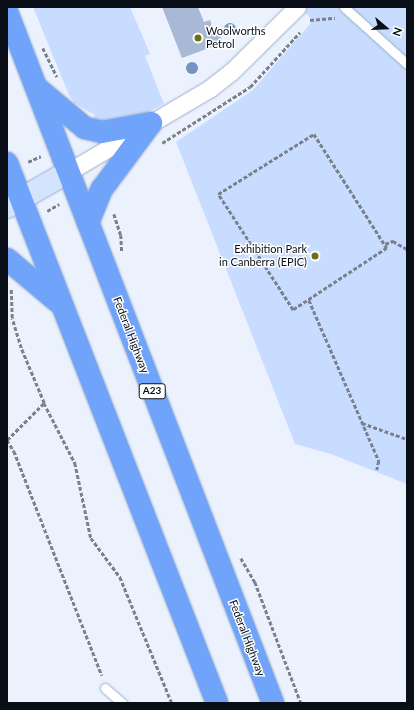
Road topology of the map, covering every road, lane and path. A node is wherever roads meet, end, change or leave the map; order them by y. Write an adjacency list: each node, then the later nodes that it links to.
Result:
1 (296, 7): 6 (street)
2 (344, 7): 4 (lane)
3 (7, 12): 5 (highway, Federal Highway / A23)
4 (407, 64)
5 (36, 87): 6 (highway); 8 (highway, Federal Highway / A23)
6 (150, 123): 8 (street); 12 (highway)
7 (7, 162): 10 (highway)
8 (68, 172): 9 (highway, Federal Highway / A23); 10 (street)
9 (76, 194): 11 (path); 12 (highway, Federal Highway / A23)
10 (14, 203): 11 (highway)
11 (30, 221): 18 (highway)
12 (88, 223): 29 (highway, Federal Highway / A23)
13 (385, 244): 14 (path); 17 (path); 17 (path)
14 (407, 249)
15 (7, 259): 18 (highway)
16 (10, 284): 19 (path)
17 (309, 300): 20 (path)
18 (63, 307): 28 (highway)
19 (44, 403): 22 (path); 27 (path)
20 (362, 423): 21 (path); 23 (path)
21 (407, 439)
22 (7, 440): 25 (path)
23 (376, 470)
24 (240, 557): 30 (path)
25 (105, 688): 26 (lane)
26 (122, 703)
27 (172, 703)
28 (217, 703)
29 (273, 703)
30 (301, 703)

